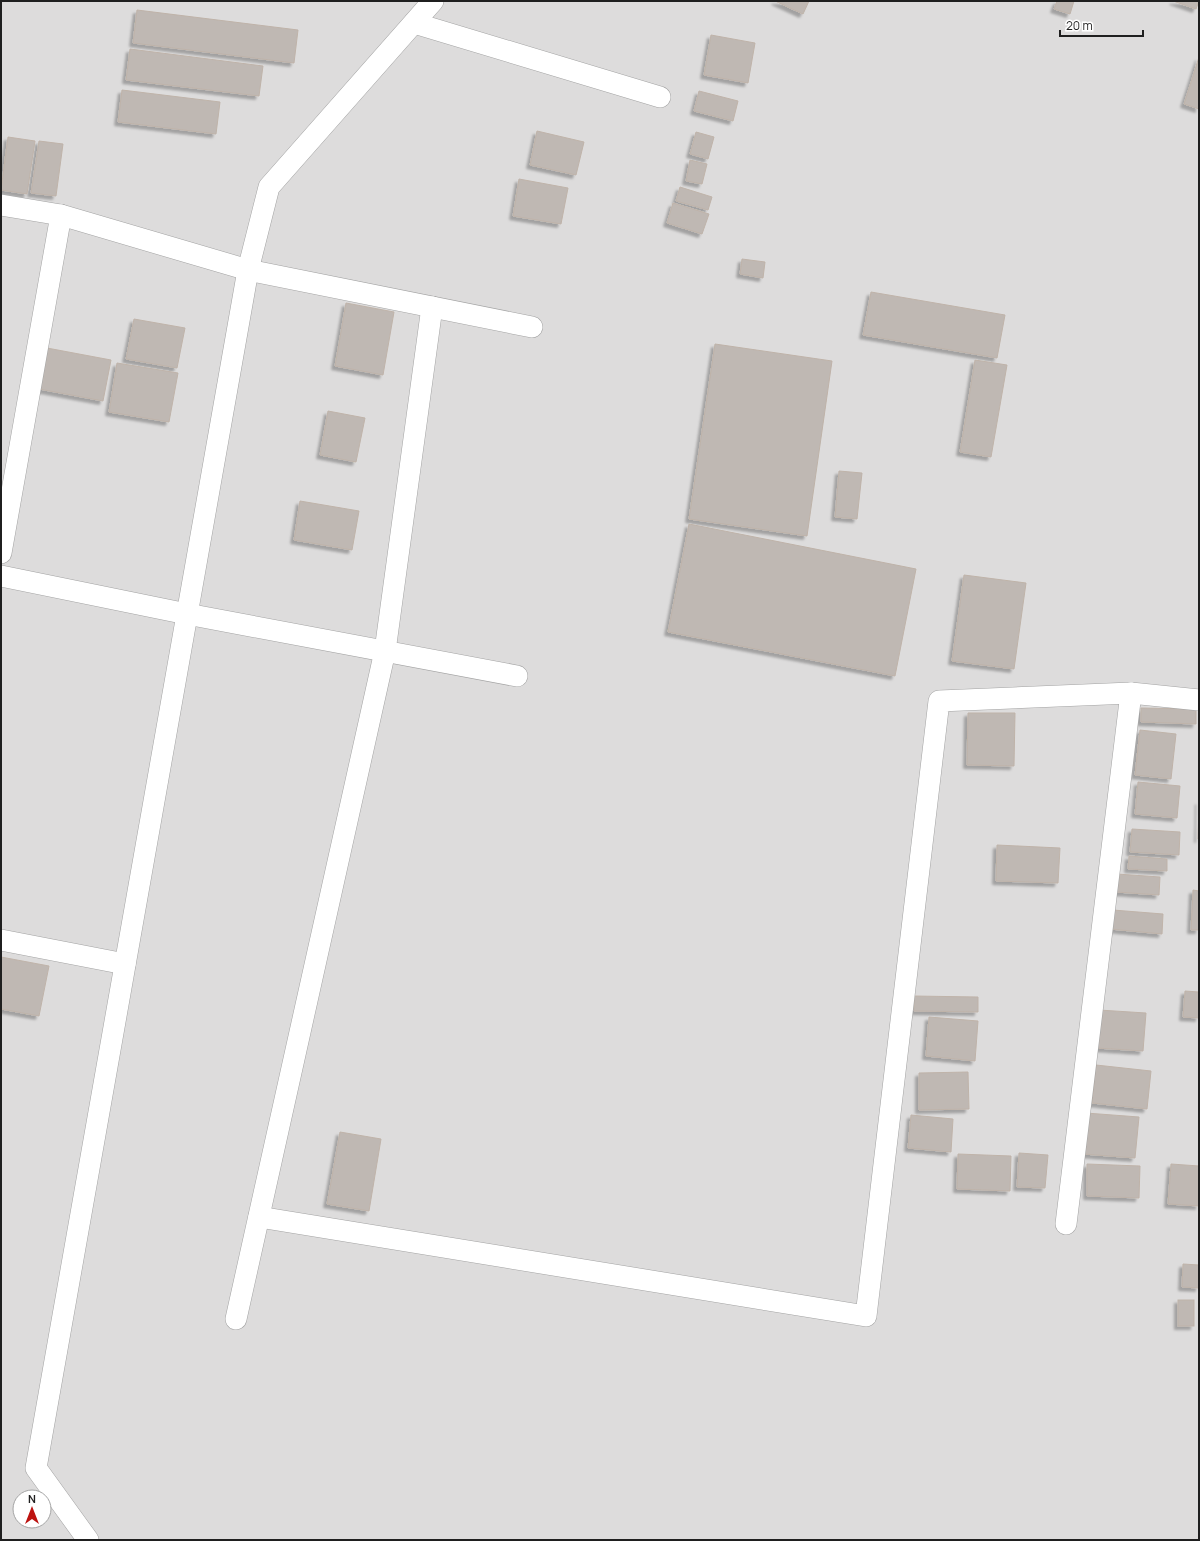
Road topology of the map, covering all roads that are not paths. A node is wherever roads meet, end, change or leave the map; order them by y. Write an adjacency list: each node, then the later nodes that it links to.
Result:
1 (433, 1): 2 (street)
2 (414, 23): 3 (street); 6 (street)
3 (660, 97)
4 (1, 205): 5 (street)
5 (61, 215): 6 (street); 9 (street)
6 (248, 270): 7 (street); 11 (street)
7 (432, 307): 8 (street); 12 (street)
8 (532, 327)
9 (1, 553)
10 (1, 576): 11 (street)
11 (187, 614): 12 (street); 17 (street)
12 (386, 651): 13 (street); 18 (street)
13 (517, 676)
14 (1131, 693): 15 (street); 18 (street); 19 (street)
15 (1199, 700)
16 (1, 940): 17 (street)
17 (125, 964): 21 (street)
18 (259, 1217): 20 (street)
19 (1066, 1224)
20 (236, 1319)
21 (88, 1540)

